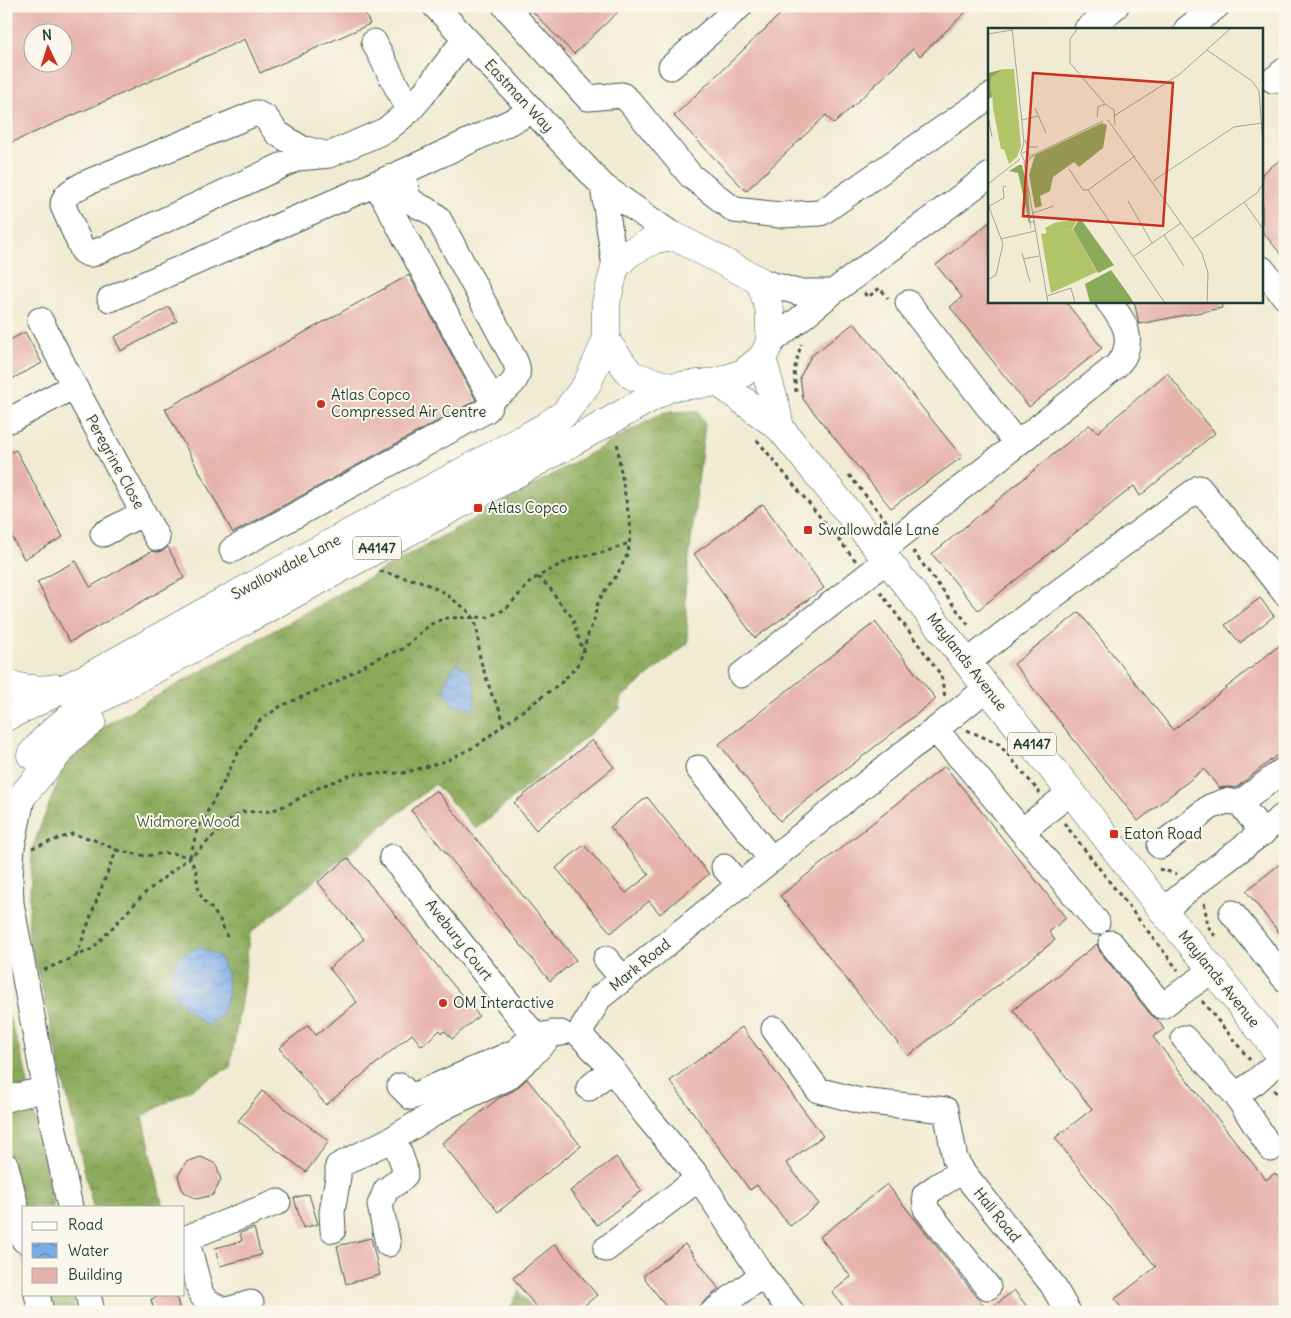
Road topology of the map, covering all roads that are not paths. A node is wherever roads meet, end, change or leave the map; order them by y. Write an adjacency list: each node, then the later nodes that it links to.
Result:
1 (435, 6): 6 (street, Eastman Way)
2 (505, 6): 9 (street)
3 (1217, 6): 5 (street)
4 (724, 11): 8 (street)
5 (1188, 28)
6 (465, 39): 10 (street, Eastman Way); 11 (street)
7 (374, 42): 11 (street)
8 (671, 67)
9 (988, 97)
10 (530, 109): 13 (street); 16 (street, Eastman Way)
11 (409, 111): 12 (street)
12 (328, 155): 12 (street)
13 (401, 173): 15 (street); 32 (street)
14 (988, 176): 21 (street)
15 (376, 183): 23 (street); 32 (street)
16 (604, 186): 17 (street, Eastman Way); 18 (street)
17 (674, 236): 18 (main road); 20 (main road)
18 (615, 267): 27 (main road)
19 (1264, 272): 22 (street)
20 (760, 280): 21 (street); 28 (main road)
21 (833, 292): 28 (street)
22 (1285, 298)
23 (110, 299)
24 (897, 299): 35 (street)
25 (1109, 302): 35 (street)
26 (40, 320): 30 (street, Peregrine Close)
27 (606, 341): 31 (main road); 44 (main road, Swallowdale Lane / A4147)
28 (766, 350): 29 (main road); 34 (main road, Maylands Avenue / A4147)
29 (718, 382): 31 (main road); 34 (main road, Maylands Avenue / A4147)
30 (74, 386): 33 (street); 36 (street, Peregrine Close)
31 (670, 387): 42 (main road, Swallowdale Lane / A4147)
32 (491, 398): 39 (street)
33 (6, 421)
34 (767, 432): 40 (main road, Maylands Avenue / A4147)
35 (1017, 444): 40 (street)
36 (143, 513): 37 (street); 38 (street, Peregrine Close)
37 (103, 534)
38 (157, 538)
39 (232, 550)
40 (878, 562): 43 (main road, Maylands Avenue / A4147); 45 (street)
41 (1285, 593): 43 (street)
42 (215, 638): 51 (main road, Swallowdale Lane / A4147); 54 (main road, Swallowdale Lane)
43 (967, 663): 47 (main road, Maylands Avenue / A4147)
44 (92, 675): 46 (main road, Swallowdale Lane / A4147); 48 (main road, Swallowdale Lane / A4147)
45 (741, 675)
46 (11, 685)
47 (987, 688): 50 (street, Mark Road); 55 (main road, Maylands Avenue / A4147)
48 (6, 717)
49 (6, 721): 51 (main road)
50 (935, 730): 58 (street); 62 (street, Mark Road)
51 (31, 755): 54 (main road)
52 (698, 768): 62 (street)
53 (1285, 769): 56 (street)
54 (19, 798): 63 (street)
55 (1061, 799): 58 (street); 64 (main road, Maylands Avenue / A4147)
56 (1240, 804): 59 (street); 60 (street)
57 (1285, 815): 59 (street)
58 (1022, 831): 66 (street)
59 (1262, 833): 64 (street)
60 (1160, 846)
61 (392, 857): 73 (street, Avebury Court)
62 (772, 860): 70 (street, Mark Road)
63 (8, 902): 78 (street)
64 (1163, 911): 69 (main road, Maylands Avenue / A4147)
65 (1232, 913): 71 (street)
66 (1097, 922)
67 (1112, 943): 69 (street)
68 (606, 958): 70 (street)
69 (1213, 970): 76 (main road, Maylands Avenue / A4147)
70 (622, 979): 74 (street, Mark Road)
71 (1285, 979)
72 (774, 1029): 86 (street, Hall Road)
73 (544, 1034): 74 (street); 79 (street); 83 (street)
74 (579, 1034): 77 (street)
75 (1184, 1038): 81 (street)
76 (1277, 1065): 81 (street)
77 (612, 1069): 80 (street); 87 (street)
78 (45, 1086): 82 (street); 89 (street)
79 (400, 1086)
80 (588, 1088)
81 (1236, 1094): 84 (street)
82 (6, 1099)
83 (394, 1138): 90 (street); 93 (street)
84 (1270, 1149)
85 (6, 1166): 91 (street)
86 (962, 1172): 96 (street); 104 (street, Hall Road)
87 (699, 1178): 94 (street); 95 (street)
88 (278, 1202): 92 (street)
89 (70, 1206)
90 (333, 1230)
91 (22, 1232)
92 (185, 1238): 99 (street)
93 (388, 1244)
94 (606, 1249)
95 (762, 1275): 100 (street); 103 (street)
96 (988, 1287)
97 (37, 1296): 101 (street)
98 (88, 1296): 102 (street)
99 (251, 1303)
100 (781, 1308)
101 (41, 1312)
102 (92, 1312)
103 (713, 1312)
104 (1068, 1312)

